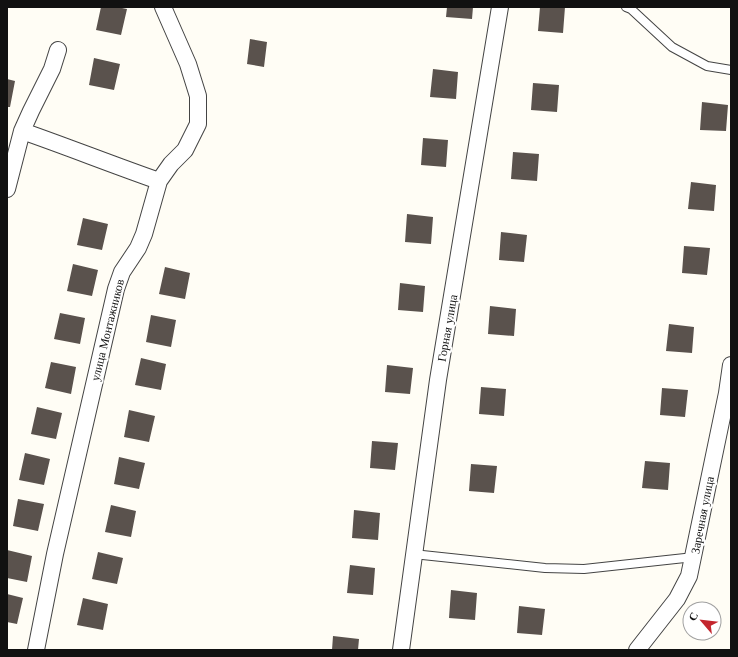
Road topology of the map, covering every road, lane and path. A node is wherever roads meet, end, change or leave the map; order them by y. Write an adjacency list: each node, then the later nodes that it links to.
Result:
1 (163, 7): 7 (street, улица Монтажников)
2 (500, 7): 11 (street, Горная улица)
3 (626, 7): 5 (lane)
4 (58, 50): 6 (street)
5 (731, 70)
6 (22, 131): 7 (street); 8 (street)
7 (159, 181): 13 (street, улица Монтажников)
8 (7, 189)
9 (731, 365): 10 (street, Заречная улица)
10 (729, 393): 12 (street, Заречная улица)
11 (413, 554): 12 (lane); 14 (street, Горная улица)
12 (694, 557): 15 (street, Заречная улица)
13 (36, 650)
14 (401, 650)
15 (637, 650)

